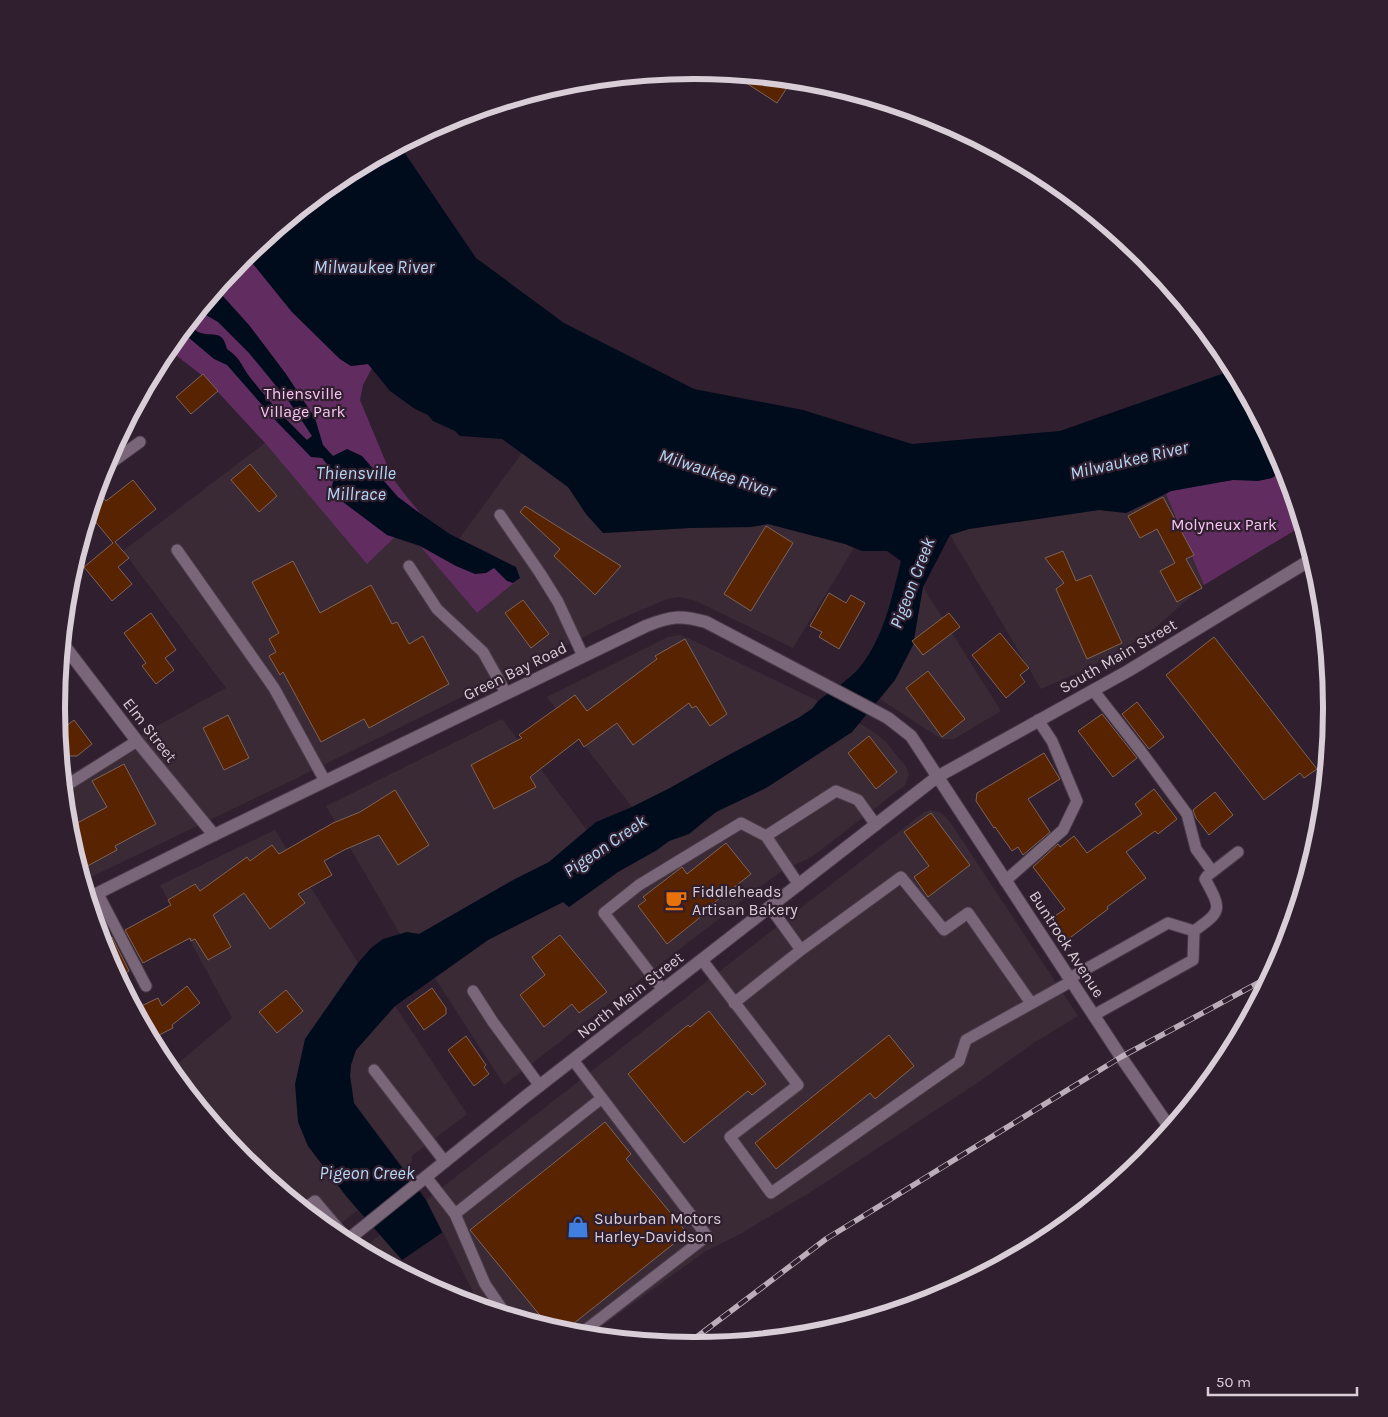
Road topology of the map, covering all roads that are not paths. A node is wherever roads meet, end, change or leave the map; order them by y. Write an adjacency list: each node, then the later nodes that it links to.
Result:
1 (140, 442): 2 (lane)
2 (117, 458)
3 (500, 515): 8 (lane)
4 (177, 550): 14 (lane)
5 (1306, 563): 9 (street, South Main Street)
6 (409, 566): 10 (lane)
7 (68, 650): 12 (street, Elm Street)
8 (583, 656): 10 (street, Green Bay Road); 13 (street, Green Bay Road)
9 (1093, 690): 11 (street, South Main Street); 20 (lane)
10 (506, 693): 14 (street, Green Bay Road)
11 (1038, 720): 13 (street, South Main Street); 21 (lane)
12 (137, 740): 15 (lane); 17 (street, Elm Street)
13 (937, 777): 16 (street, North Main Street); 21 (street, Buntrock Avenue)
14 (325, 781): 17 (street, Green Bay Road)
15 (69, 784)
16 (876, 825): 18 (lane); 22 (street, North Main Street)
17 (214, 835): 23 (street, Green Bay Road)
18 (766, 836): 22 (lane); 31 (lane)
19 (1238, 852): 20 (lane)
20 (1212, 871): 26 (lane)
21 (1005, 881): 29 (street, Buntrock Avenue)
22 (799, 885): 25 (street, North Main Street)
23 (93, 896)
24 (94, 898): 30 (lane)
25 (770, 907): 27 (lane); 28 (street, North Main Street)
26 (1194, 931): 29 (lane); 35 (lane)
27 (801, 950): 33 (lane); 34 (lane)
28 (702, 960): 31 (street, North Main Street); 34 (lane)
29 (1071, 980): 33 (lane); 35 (street, Buntrock Avenue)
30 (146, 986)
31 (664, 990): 36 (street, North Main Street)
32 (473, 991): 38 (lane)
33 (1032, 1002): 34 (lane)
34 (734, 1003)
35 (1094, 1015): 40 (street, Buntrock Avenue)
36 (573, 1060): 38 (street, North Main Street); 39 (lane)
37 (374, 1070): 41 (lane)
38 (540, 1086): 41 (street, North Main Street)
39 (602, 1098): 44 (lane); 48 (lane)
40 (1167, 1123)
41 (445, 1162): 42 (street, North Main Street)
42 (426, 1177): 44 (lane); 46 (street, North Main Street)
43 (308, 1206): 45 (lane)
44 (454, 1214): 47 (lane)
45 (333, 1223)
46 (353, 1236)
47 (500, 1307)
48 (588, 1328)

